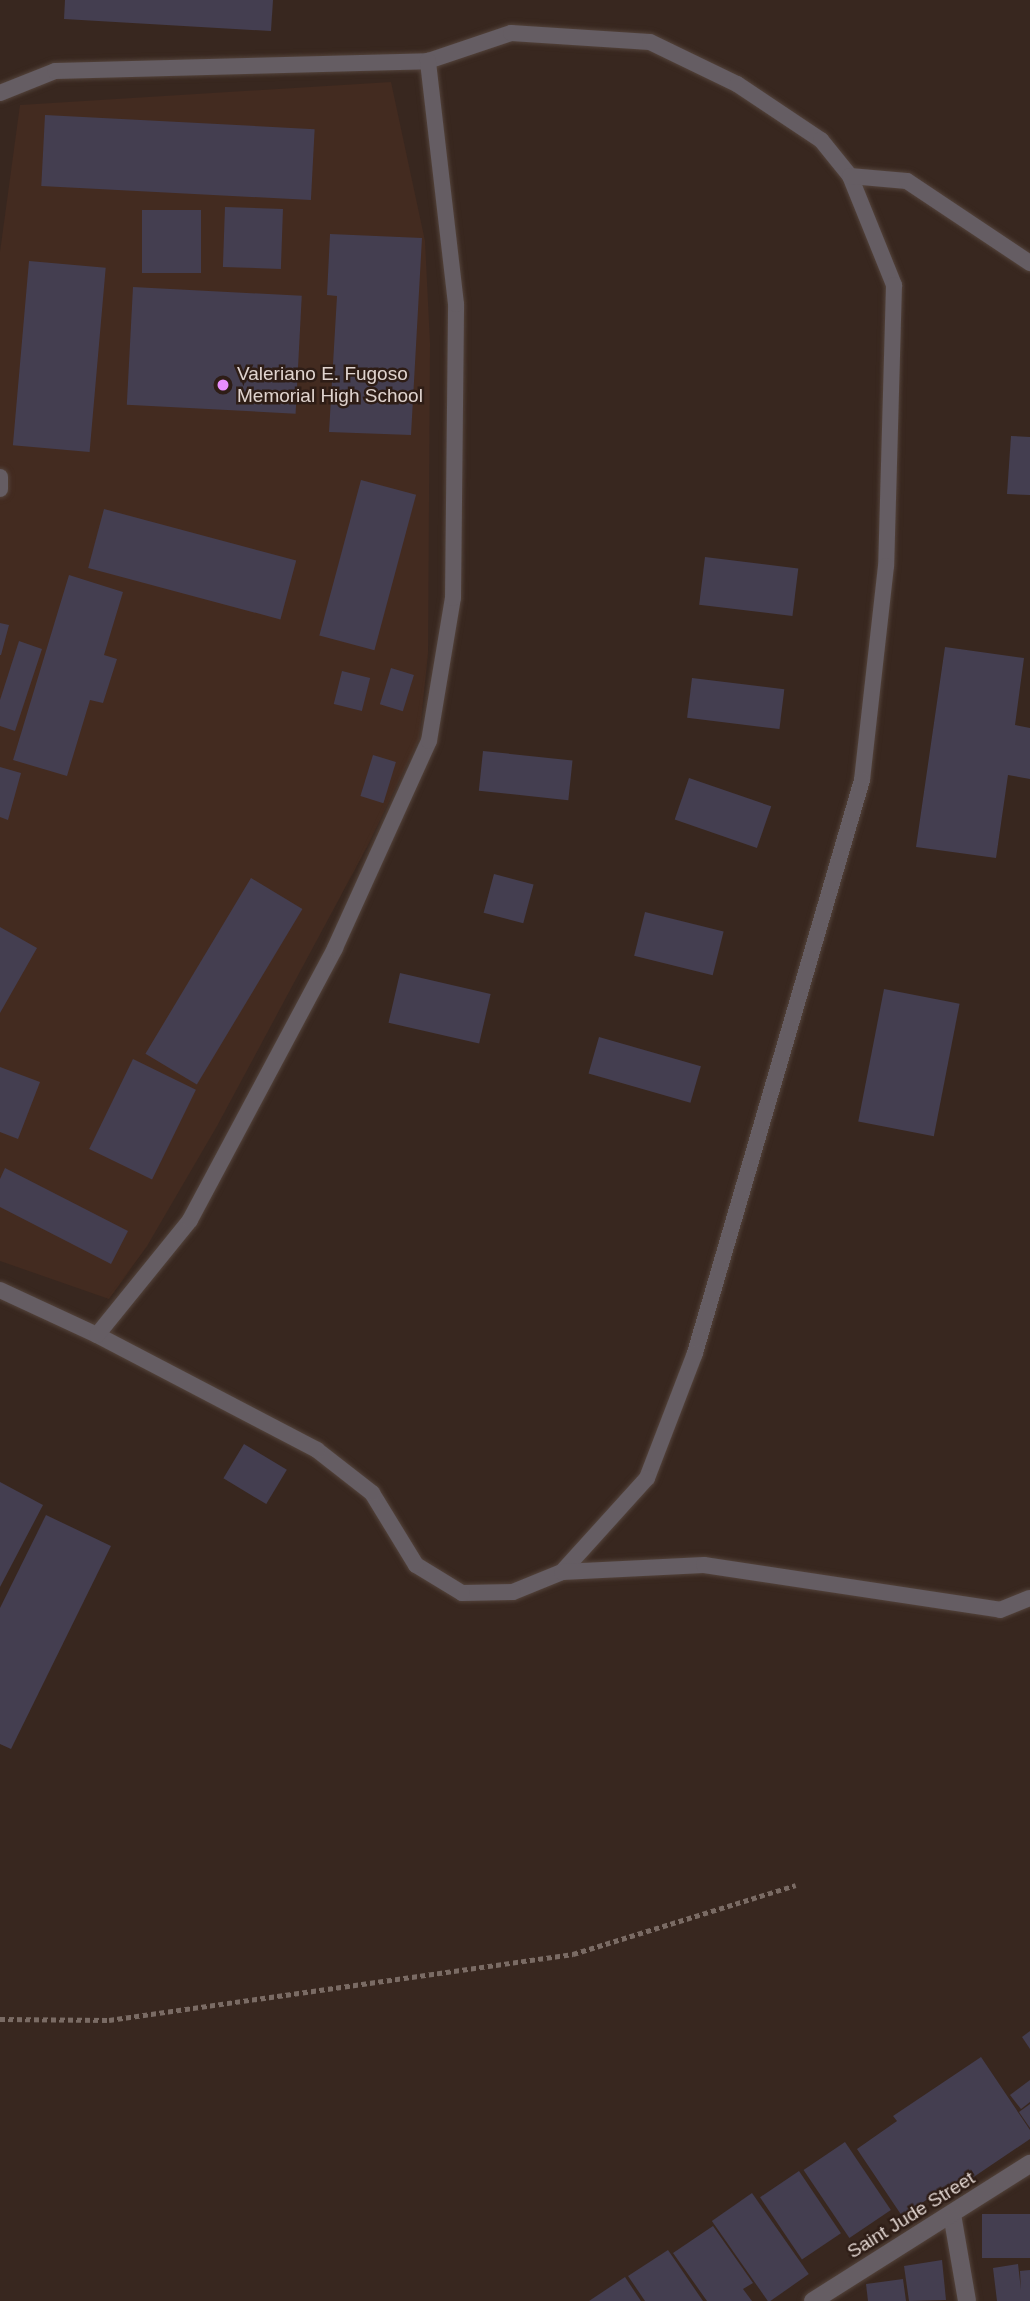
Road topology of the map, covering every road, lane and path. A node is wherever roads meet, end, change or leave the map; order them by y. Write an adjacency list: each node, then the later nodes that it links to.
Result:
1 (428, 61): 2 (lane); 3 (lane); 8 (lane)
2 (0, 93)
3 (850, 176): 4 (lane); 9 (lane)
4 (1030, 263)
5 (0, 477): 6 (lane)
6 (0, 489)
7 (0, 1290): 8 (lane)
8 (97, 1335): 9 (lane)
9 (562, 1572): 10 (lane)
10 (1030, 1598)
11 (796, 1885): 12 (path)
12 (0, 2020)
13 (1030, 2164): 14 (street, Saint Jude Street)
14 (952, 2214): 15 (street, Saint Jude Street); 16 (street)
15 (813, 2301)
16 (967, 2301)

